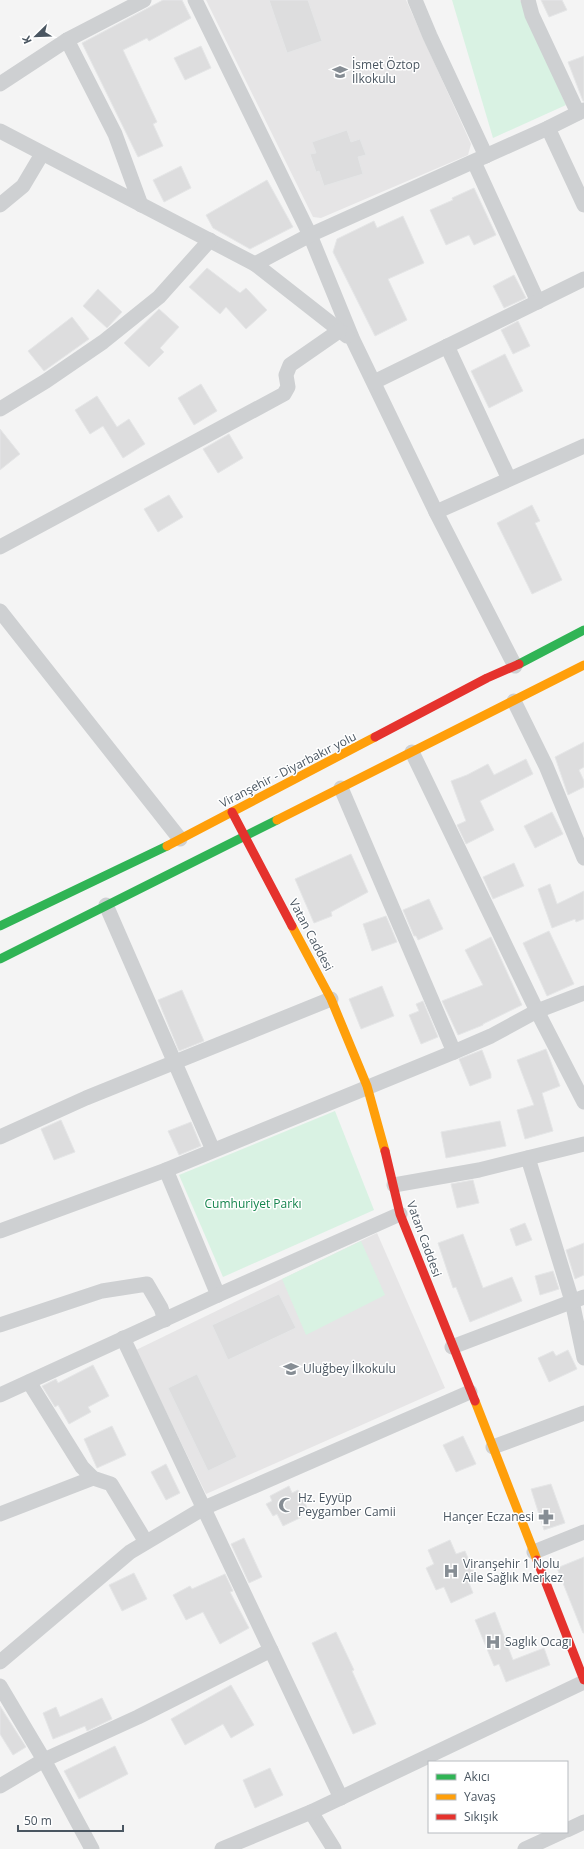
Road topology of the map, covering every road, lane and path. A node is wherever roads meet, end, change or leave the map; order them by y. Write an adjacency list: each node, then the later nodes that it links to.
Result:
1 (144, 0): 5 (street)
2 (195, 0): 15 (street)
3 (415, 0): 11 (street)
4 (528, 0): 7 (street)
5 (67, 40): 6 (street); 13 (street)
6 (0, 84)
7 (581, 112): 8 (street)
8 (548, 128): 11 (street); 14 (street)
9 (0, 131): 10 (street)
10 (42, 154): 12 (street); 13 (street)
11 (480, 159): 15 (street); 19 (street)
12 (0, 205)
13 (141, 205): 16 (street)
14 (584, 205)
15 (310, 235): 17 (street); 21 (street)
16 (210, 240): 17 (street); 24 (street)
17 (255, 264): 20 (street)
18 (584, 279): 19 (street)
19 (538, 302): 22 (street)
20 (339, 331): 21 (street); 28 (street)
21 (353, 340): 23 (street)
22 (447, 346): 23 (street); 26 (street)
23 (374, 382): 27 (street)
24 (0, 409)
25 (584, 446): 26 (street)
26 (509, 480): 27 (street)
27 (436, 512): 32 (street)
28 (0, 547)
29 (0, 611): 38 (street)
30 (584, 630): 32 (main road, Viranşehir - Diyarbakır yolu)
31 (584, 665): 33 (main road)
32 (515, 666): 36 (main road, Viranşehir - Diyarbakır yolu)
33 (514, 701): 34 (main road); 39 (street)
34 (412, 752): 35 (main road); 45 (street)
35 (341, 788): 37 (main road); 46 (street)
36 (232, 812): 37 (main road, Vatan Caddesi); 38 (main road, Viranşehir - Diyarbakır yolu)
37 (246, 836): 40 (main road); 44 (main road, Vatan Caddesi)
38 (180, 839): 41 (main road, Viranşehir - Diyarbakır yolu)
39 (584, 858)
40 (106, 905): 42 (main road); 47 (street)
41 (0, 926)
42 (0, 959)
43 (584, 993): 45 (street)
44 (331, 999): 47 (street); 48 (main road, Vatan Caddesi)
45 (538, 1011): 46 (street); 49 (street)
46 (454, 1052): 48 (street)
47 (175, 1061): 50 (street); 52 (street)
48 (367, 1086): 52 (street); 55 (main road, Vatan Caddesi)
49 (584, 1102)
50 (0, 1136)
51 (584, 1144): 53 (street)
52 (213, 1150): 54 (street)
53 (528, 1158): 55 (street); 59 (street)
54 (166, 1170): 57 (street); 58 (street)
55 (394, 1185): 56 (main road, Vatan Caddesi)
56 (400, 1214): 58 (street); 63 (main road, Vatan Caddesi)
57 (0, 1231)
58 (218, 1294): 60 (street)
59 (578, 1299): 63 (street); 64 (street)
60 (165, 1320): 61 (street); 62 (street)
61 (0, 1325)
62 (123, 1338): 65 (street); 71 (street)
63 (452, 1347): 66 (main road, Vatan Caddesi)
64 (584, 1358)
65 (29, 1382): 67 (street); 70 (street)
66 (470, 1392): 69 (main road, Vatan Caddesi); 71 (street)
67 (0, 1395)
68 (584, 1413): 69 (street)
69 (494, 1447): 75 (main road, Vatan Caddesi)
70 (93, 1478): 72 (street); 74 (street)
71 (204, 1508): 74 (street); 76 (street)
72 (0, 1514)
73 (584, 1532): 75 (street)
74 (146, 1542): 77 (street)
75 (534, 1552): 78 (main road, Vatan Caddesi)
76 (271, 1650): 80 (street); 82 (street)
77 (0, 1662)
78 (584, 1681): 82 (street)
79 (0, 1686): 80 (street)
80 (44, 1760): 81 (street); 87 (street)
81 (0, 1786)
82 (341, 1798): 83 (street)
83 (311, 1812): 88 (street); 89 (street)
84 (584, 1822): 85 (street)
85 (568, 1830)
86 (560, 1833): 90 (street)
87 (92, 1849)
88 (222, 1849)
89 (334, 1849)
90 (524, 1849)

